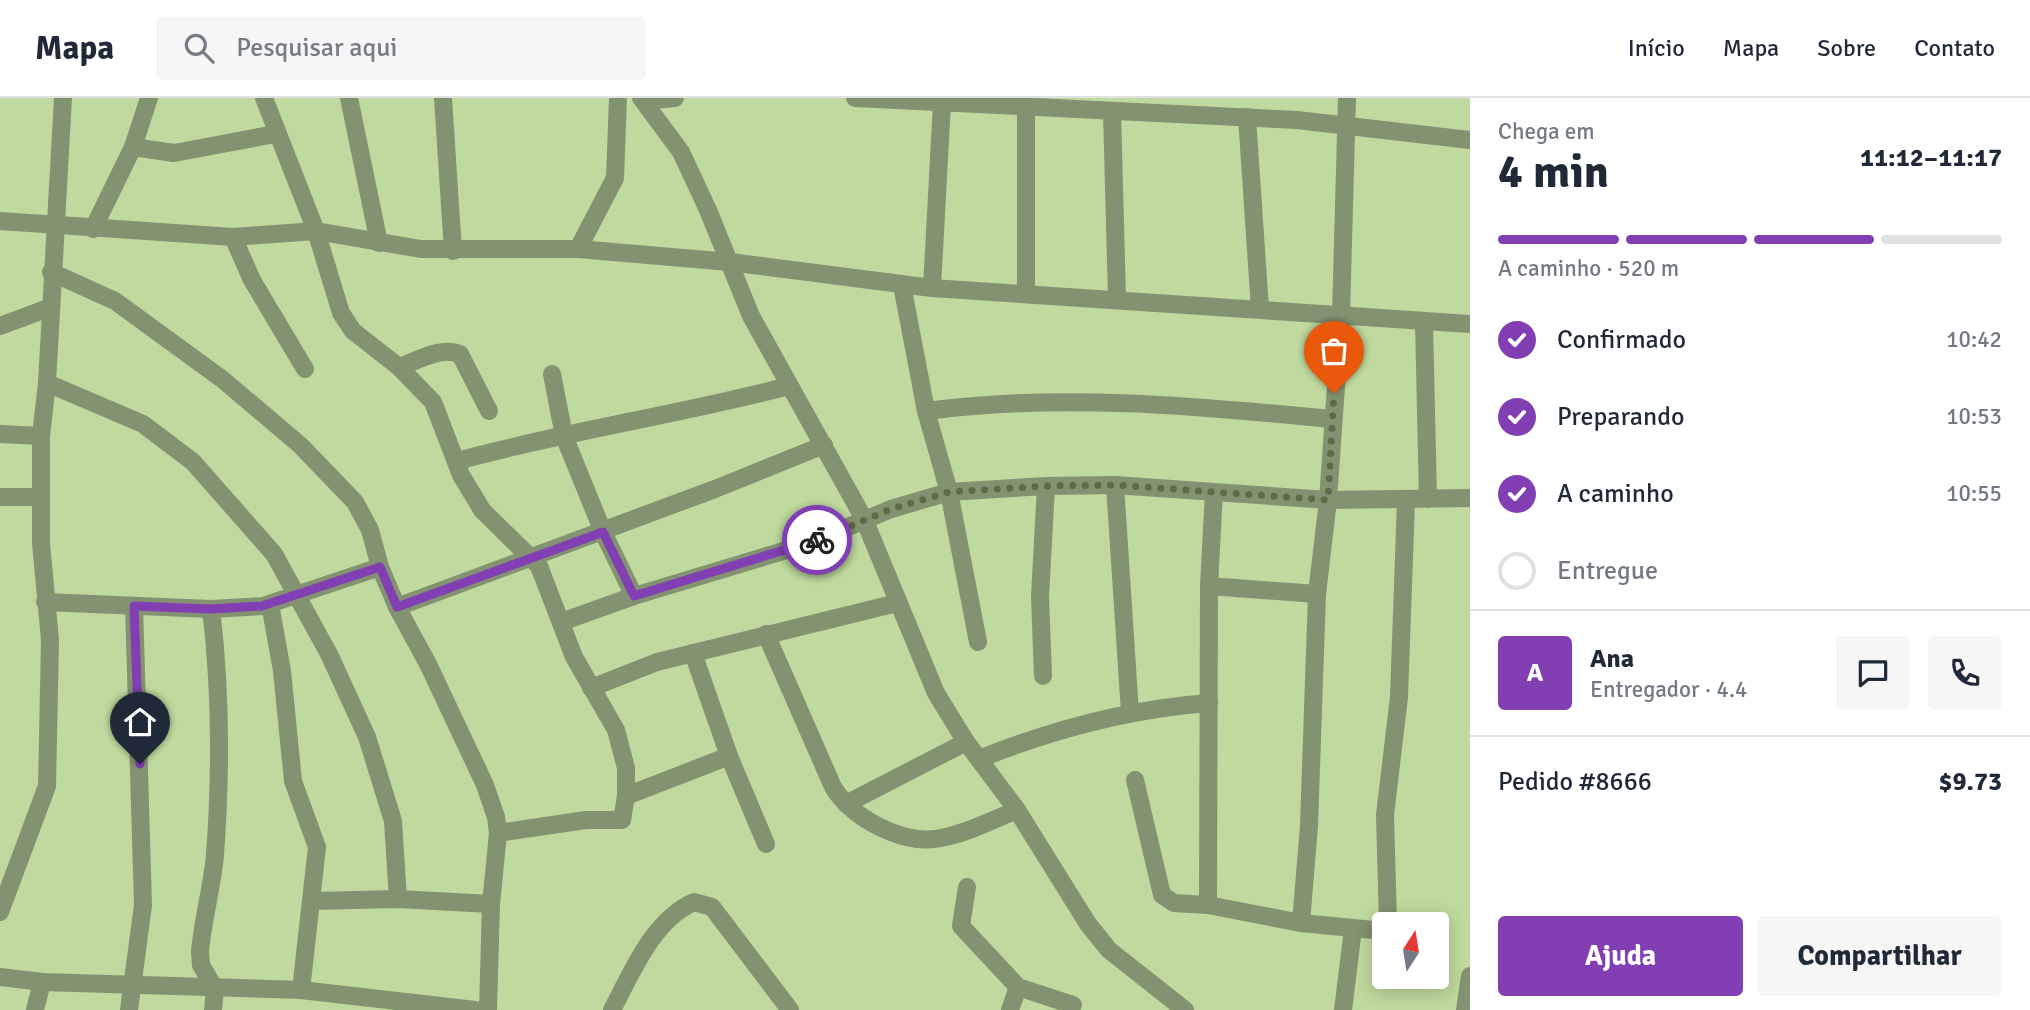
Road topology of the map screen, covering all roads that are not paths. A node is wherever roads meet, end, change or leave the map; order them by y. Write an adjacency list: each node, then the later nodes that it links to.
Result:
1 (63, 98): 23 (street)
2 (149, 98): 21 (street)
3 (264, 98): 19 (street)
4 (349, 98): 27 (street)
5 (443, 98): 29 (street)
6 (618, 98): 28 (street)
7 (675, 98): 11 (street)
8 (855, 98): 10 (street)
9 (1348, 98): 18 (street)
10 (902, 99): 13 (street)
11 (643, 100): 30 (street)
12 (986, 102): 13 (street); 15 (street)
13 (942, 103): 33 (street)
14 (1078, 103): 15 (street); 16 (street)
15 (1026, 107): 34 (street)
16 (1112, 111): 17 (street); 35 (street)
17 (1247, 117): 18 (street); 37 (street)
18 (1348, 126): 20 (street); 38 (street)
19 (275, 134): 21 (street); 25 (street)
20 (1470, 140)
21 (132, 147): 24 (street)
22 (0, 221): 23 (street)
23 (54, 226): 24 (street); 31 (street)
24 (93, 229): 26 (street)
25 (316, 230): 26 (street); 27 (street); 42 (street)
26 (233, 237): 43 (street)
27 (379, 243): 29 (street)
28 (578, 250): 29 (street); 30 (street)
29 (453, 251)
30 (730, 262): 32 (street); 46 (street)
31 (51, 272): 36 (street); 68 (street)
32 (902, 285): 33 (street); 48 (street)
33 (932, 288): 34 (street)
34 (1026, 293): 35 (street)
35 (1117, 298): 37 (street)
36 (51, 307): 41 (street); 45 (street)
37 (1260, 309): 38 (street)
38 (1340, 315): 39 (street); 49 (street)
39 (1424, 323): 40 (street); 62 (street)
40 (1470, 324)
41 (0, 326)
42 (399, 367): 47 (street); 54 (street)
43 (305, 369)
44 (552, 374): 52 (street)
45 (47, 383): 51 (street); 71 (street)
46 (789, 386): 52 (street); 53 (street)
47 (489, 411)
48 (926, 411): 49 (street); 57 (street)
49 (1332, 419): 63 (street)
50 (0, 435): 51 (street)
51 (41, 436): 60 (street)
52 (564, 436): 54 (street); 66 (street)
53 (824, 444): 65 (street); 66 (street)
54 (457, 461): 67 (street)
55 (1115, 485): 56 (street); 58 (street); 86 (street)
56 (1046, 486): 57 (street); 83 (street)
57 (949, 492): 65 (street); 81 (street)
58 (1214, 492): 63 (street); 69 (street)
59 (0, 497): 60 (street)
60 (39, 498): 73 (street)
61 (1470, 498): 62 (street)
62 (1428, 499): 64 (street)
63 (1328, 500): 64 (street); 70 (street)
64 (1406, 501): 102 (street)
65 (864, 519): 72 (street); 74 (street)
66 (603, 532): 67 (street); 72 (street)
67 (531, 556): 77 (street); 79 (street)
68 (380, 567): 71 (street); 77 (street)
69 (1209, 586): 70 (street); 85 (street)
70 (1317, 594): 103 (street)
71 (299, 595): 75 (street); 97 (street)
72 (634, 596): 79 (street)
73 (45, 602): 76 (street); 101 (street)
74 (897, 603): 80 (street); 87 (street)
75 (271, 604): 78 (street); 98 (street)
76 (134, 606): 78 (street); 109 (street)
77 (397, 607): 94 (street)
78 (211, 609): 111 (street)
79 (561, 622): 84 (street)
80 (766, 634): 82 (street); 92 (street)
81 (978, 642)
82 (693, 653): 84 (street); 88 (street)
83 (1043, 676)
84 (591, 688): 91 (street)
85 (1209, 703): 86 (street); 100 (street)
86 (1130, 713): 89 (street)
87 (966, 742): 89 (street); 92 (street)
88 (729, 756): 91 (street); 95 (street)
89 (979, 759): 93 (street)
90 (1135, 780): 100 (street)
91 (626, 796): 94 (street)
92 (846, 804): 93 (street)
93 (1017, 810): 123 (street)
94 (498, 833): 99 (street)
95 (766, 844)
96 (967, 887): 110 (street)
97 (398, 899): 98 (street); 99 (street)
98 (312, 901): 112 (street)
99 (491, 904): 119 (street)
100 (1208, 905): 103 (street)
101 (0, 912)
102 (1388, 912)
103 (1301, 923): 104 (street)
104 (1353, 929): 105 (street); 124 (street)
105 (1372, 930)
106 (1470, 976): 125 (street)
107 (0, 977): 108 (street)
108 (42, 982): 109 (street); 115 (street)
109 (132, 985): 111 (street); 116 (street)
110 (1018, 986): 114 (street); 122 (street)
111 (215, 989): 112 (street); 117 (street)
112 (301, 990): 113 (street)
113 (352, 1002): 118 (street)
114 (1073, 1005)
115 (35, 1010)
116 (129, 1010)
117 (213, 1010)
118 (475, 1010)
119 (488, 1010)
120 (612, 1010): 121 (street)
121 (790, 1010)
122 (1010, 1010)
123 (1185, 1010)
124 (1343, 1010)
125 (1465, 1010)

